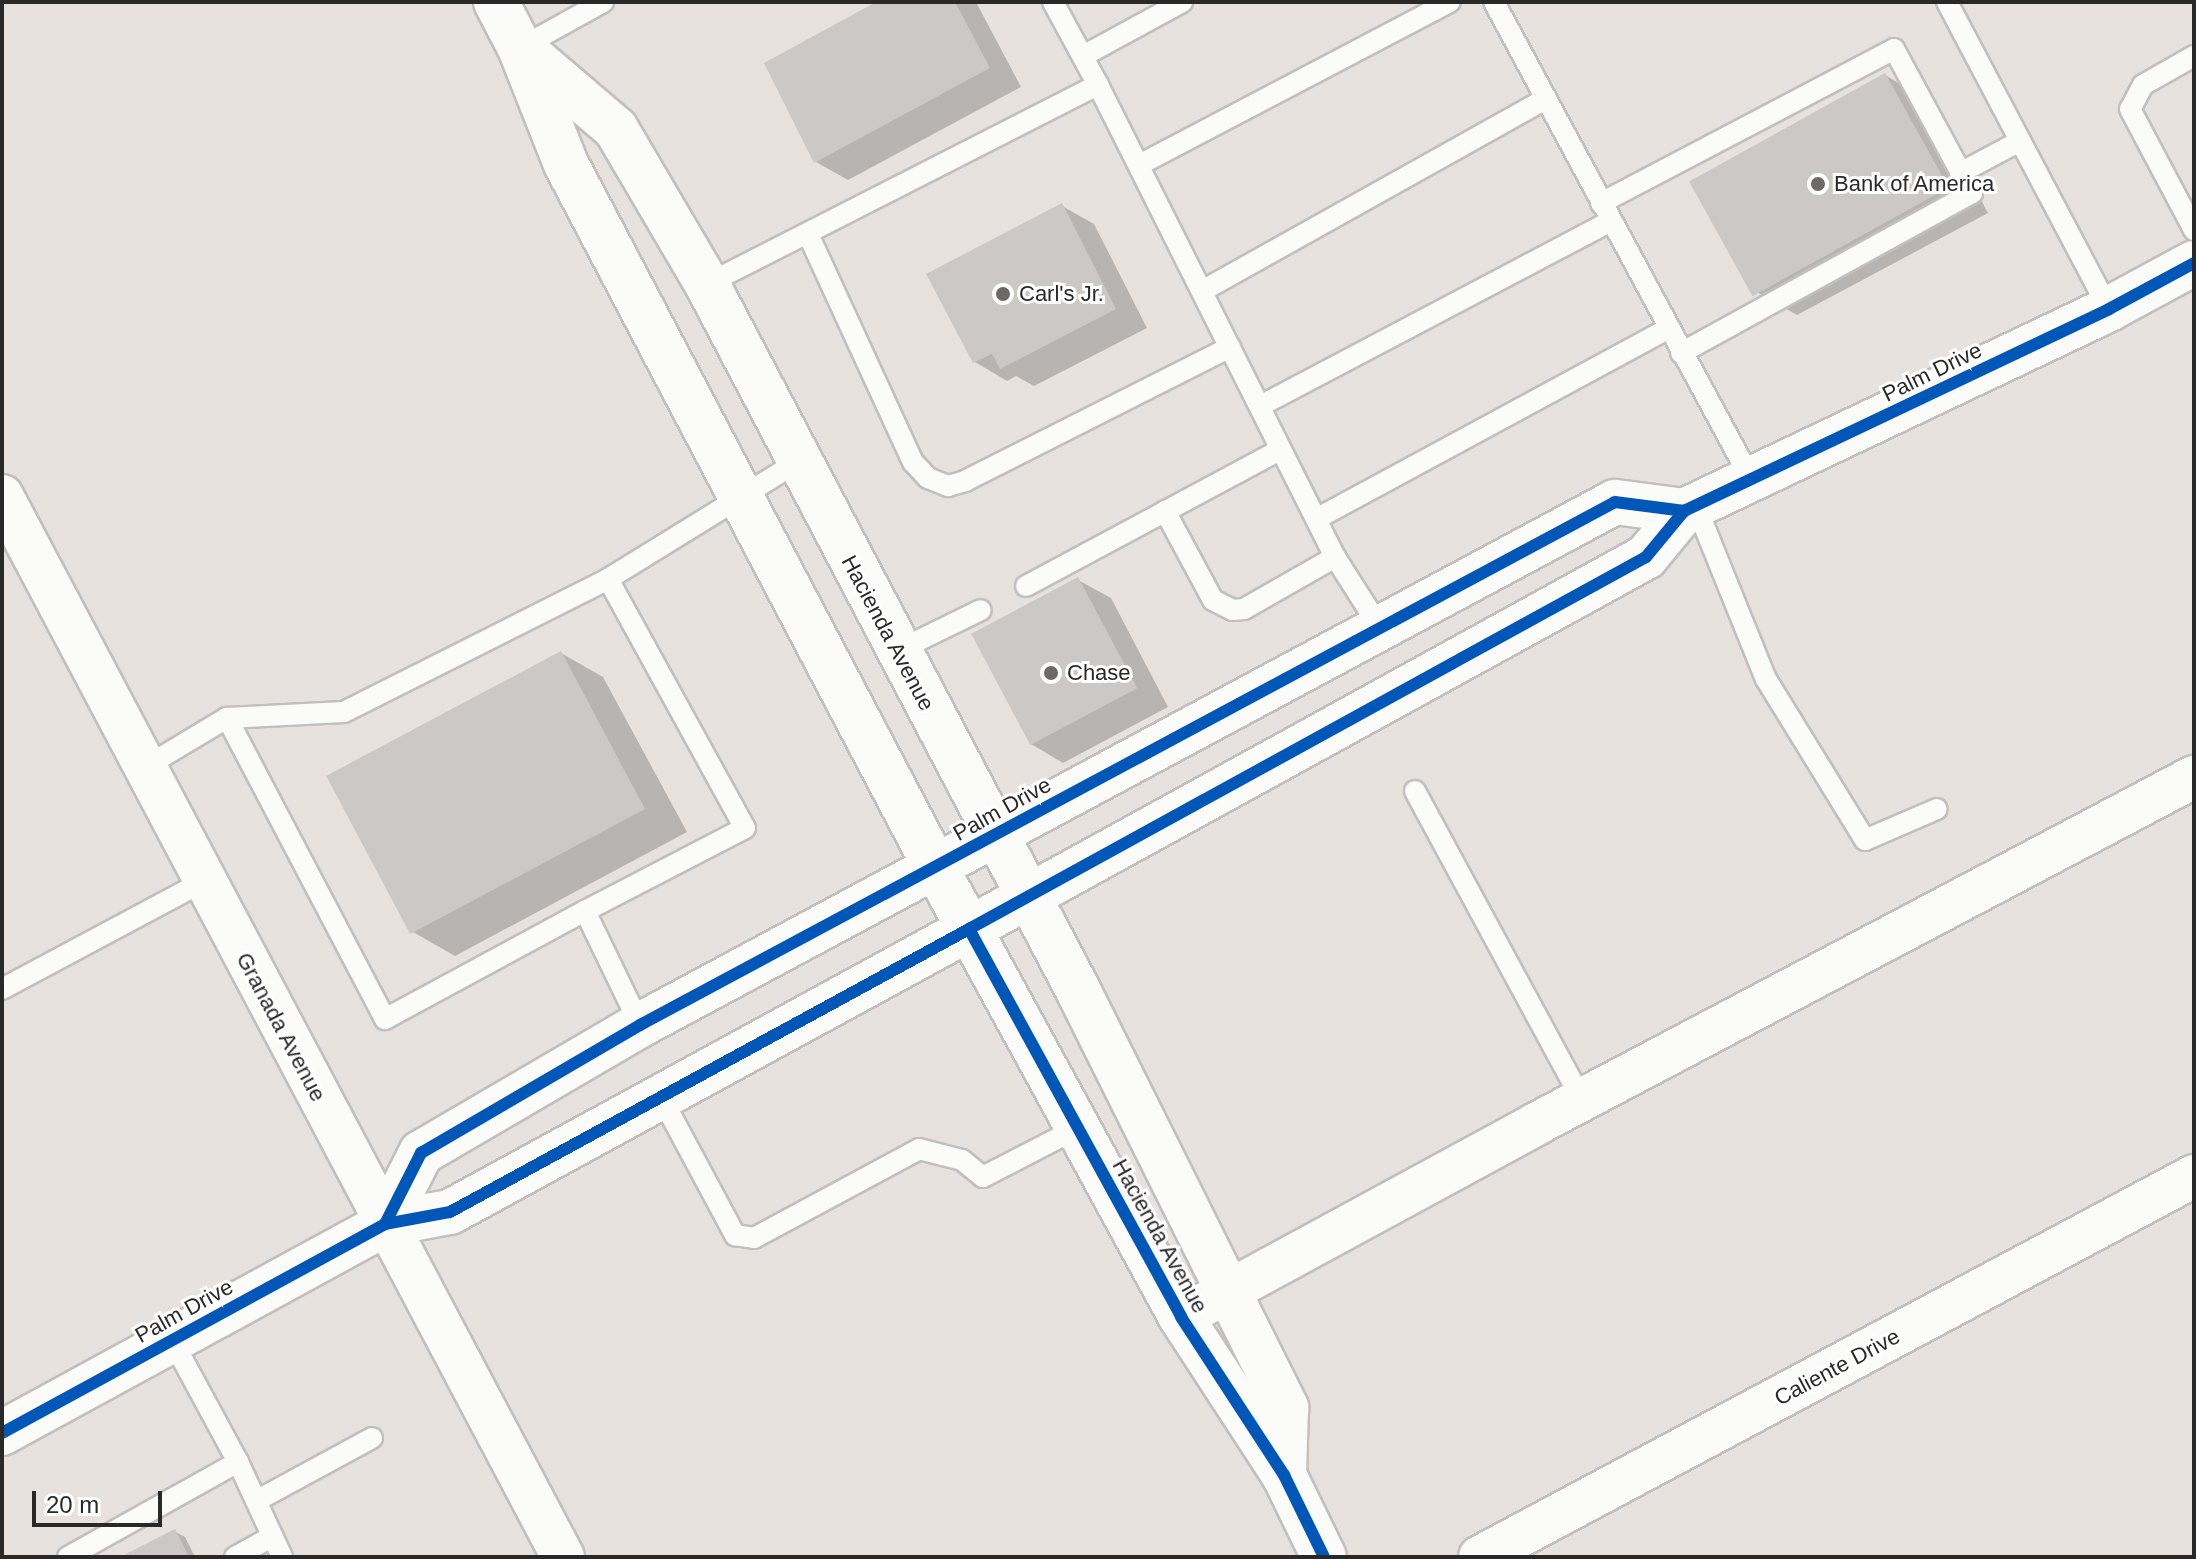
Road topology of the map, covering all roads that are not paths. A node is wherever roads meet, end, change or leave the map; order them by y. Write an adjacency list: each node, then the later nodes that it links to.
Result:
1 (496, 2): 8 (main road, Hacienda Avenue)
2 (603, 2): 8 (lane)
3 (1053, 2): 9 (lane)
4 (1182, 2): 9 (lane)
5 (1450, 2): 14 (lane)
6 (1494, 2): 12 (lane)
7 (1947, 2): 13 (lane)
8 (520, 48): 19 (main road, Hacienda Avenue); 30 (main road, Hacienda Avenue)
9 (1083, 56): 11 (lane)
10 (2194, 56): 18 (lane)
11 (1098, 85): 14 (lane); 17 (lane)
12 (1545, 99): 16 (lane); 20 (lane)
13 (2020, 141): 15 (lane); 21 (lane)
14 (1139, 165): 20 (lane)
15 (1960, 173): 16 (lane); 24 (lane)
16 (1606, 212): 22 (lane); 25 (lane)
17 (808, 234): 19 (lane); 23 (lane)
18 (2192, 260): 21 (main road, Palm Drive)
19 (707, 284): 27 (main road, Hacienda Avenue)
20 (1202, 291): 23 (lane)
21 (2109, 309): 28 (main road, Palm Drive)
22 (1668, 329): 24 (lane); 33 (lane)
23 (1230, 347): 25 (lane)
24 (1681, 353): 28 (lane)
25 (1260, 406): 26 (lane)
26 (1281, 449): 32 (lane); 33 (lane)
27 (799, 461): 30 (lane); 39 (main road, Hacienda Avenue)
28 (1752, 481): 31 (main road, Palm Drive)
29 (2, 496): 41 (street, Granada Avenue)
30 (743, 496): 35 (lane); 46 (main road, Hacienda Avenue)
31 (1690, 509): 38 (main road, Palm Drive); 44 (lane); 48 (main road, Palm Drive)
32 (1165, 511): 34 (lane); 36 (lane)
33 (1316, 519): 34 (lane)
34 (1335, 557): 38 (lane)
35 (608, 579): 40 (lane); 49 (lane)
36 (1026, 586)
37 (981, 610): 39 (lane)
38 (1379, 626): 45 (main road, Palm Drive)
39 (897, 651): 45 (main road, Hacienda Avenue)
40 (227, 718): 41 (lane); 49 (lane)
41 (145, 767): 47 (street, Granada Avenue)
42 (2194, 777): 54 (street)
43 (1415, 791): 54 (lane)
44 (1937, 809)
45 (995, 835): 46 (main road, Palm Drive); 48 (main road, Hacienda Avenue)
46 (936, 868): 50 (main road, Hacienda Avenue); 52 (main road, Palm Drive)
47 (204, 881): 51 (lane); 57 (street, Granada Avenue)
48 (1028, 897): 50 (main road, Palm Drive); 58 (main road, Hacienda Avenue)
49 (585, 911): 52 (lane)
50 (969, 929): 53 (main road, Palm Drive); 55 (main road, Hacienda Avenue)
51 (2, 989)
52 (640, 1025): 57 (main road, Palm Drive)
53 (661, 1097): 55 (lane); 57 (main road, Palm Drive)
54 (1582, 1100): 58 (street)
55 (1078, 1128): 59 (main road, Hacienda Avenue)
56 (2194, 1176): 72 (street, Caliente Drive)
57 (385, 1224): 60 (main road, Palm Drive); 70 (street, Granada Avenue)
58 (1228, 1292): 59 (street); 64 (main road, Hacienda Avenue)
59 (1181, 1317): 64 (main road, Hacienda Avenue)
60 (172, 1340): 61 (main road, Palm Drive); 63 (lane)
61 (2, 1433)
62 (372, 1438): 65 (lane)
63 (238, 1462): 65 (lane); 67 (lane)
64 (1284, 1475): 71 (main road, Hacienda Avenue)
65 (256, 1501): 66 (lane)
66 (273, 1536): 68 (lane); 69 (lane)
67 (68, 1557)
68 (235, 1557)
69 (282, 1557)
70 (563, 1557)
71 (1324, 1557)
72 (1480, 1557)

